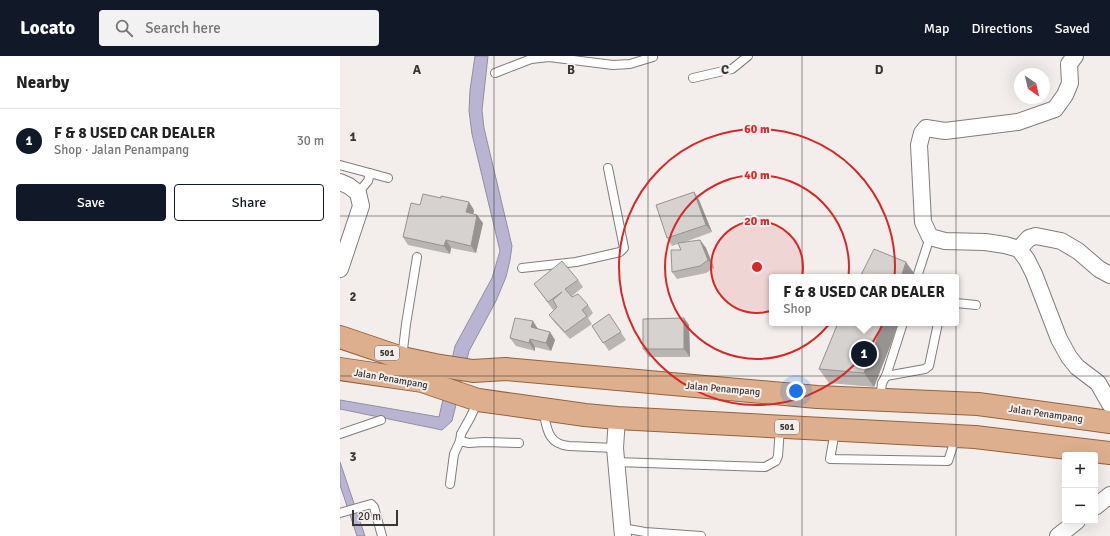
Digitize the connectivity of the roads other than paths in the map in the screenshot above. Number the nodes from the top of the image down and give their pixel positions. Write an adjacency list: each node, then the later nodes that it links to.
1 (748, 56): 5 (lane)
2 (653, 57): 4 (lane)
3 (1070, 59): 12 (street)
4 (495, 73)
5 (693, 78)
6 (340, 165): 8 (lane)
7 (608, 168): 15 (lane)
8 (370, 173): 9 (lane); 11 (lane)
9 (388, 178)
10 (340, 182): 11 (street)
11 (358, 193): 16 (street)
12 (930, 237): 13 (street); 17 (lane)
13 (1019, 249): 18 (street); 30 (street)
14 (417, 258): 24 (lane)
15 (522, 268)
16 (340, 269)
17 (918, 274)
18 (1110, 275)
19 (959, 303): 20 (lane)
20 (976, 305)
21 (902, 326): 27 (lane)
22 (937, 326): 27 (lane)
23 (340, 337): 24 (main road, Jalan Penampang / 501)
24 (402, 358): 26 (main road, Jalan Penampang / 501)
25 (341, 371): 26 (main road, Jalan Penampang / 501)
26 (428, 373): 28 (main road, Jalan Penampang / 501); 29 (main road, Jalan Penampang / 501)
27 (886, 376): 29 (lane)
28 (471, 398): 31 (main road, Jalan Penampang / 501); 39 (lane)
29 (880, 399): 34 (main road, Jalan Penampang / 501)
30 (1110, 404)
31 (543, 410): 32 (main road, Jalan Penampang / 501); 42 (lane)
32 (617, 418): 35 (main road, Jalan Penampang / 501); 42 (street)
33 (381, 420): 37 (lane)
34 (1110, 422)
35 (780, 427): 36 (main road, Jalan Penampang / 501); 42 (lane)
36 (835, 430): 38 (main road, Jalan Penampang / 501); 38 (lane)
37 (340, 434)
38 (956, 436): 41 (main road, Jalan Penampang / 501)
39 (460, 441): 40 (lane); 43 (lane)
40 (519, 443)
41 (1110, 453)
42 (615, 455): 46 (street)
43 (450, 484)
44 (343, 512): 47 (lane)
45 (1073, 524): 49 (street)
46 (623, 532): 48 (lane)
47 (382, 536)
48 (701, 536)
49 (1058, 536)

